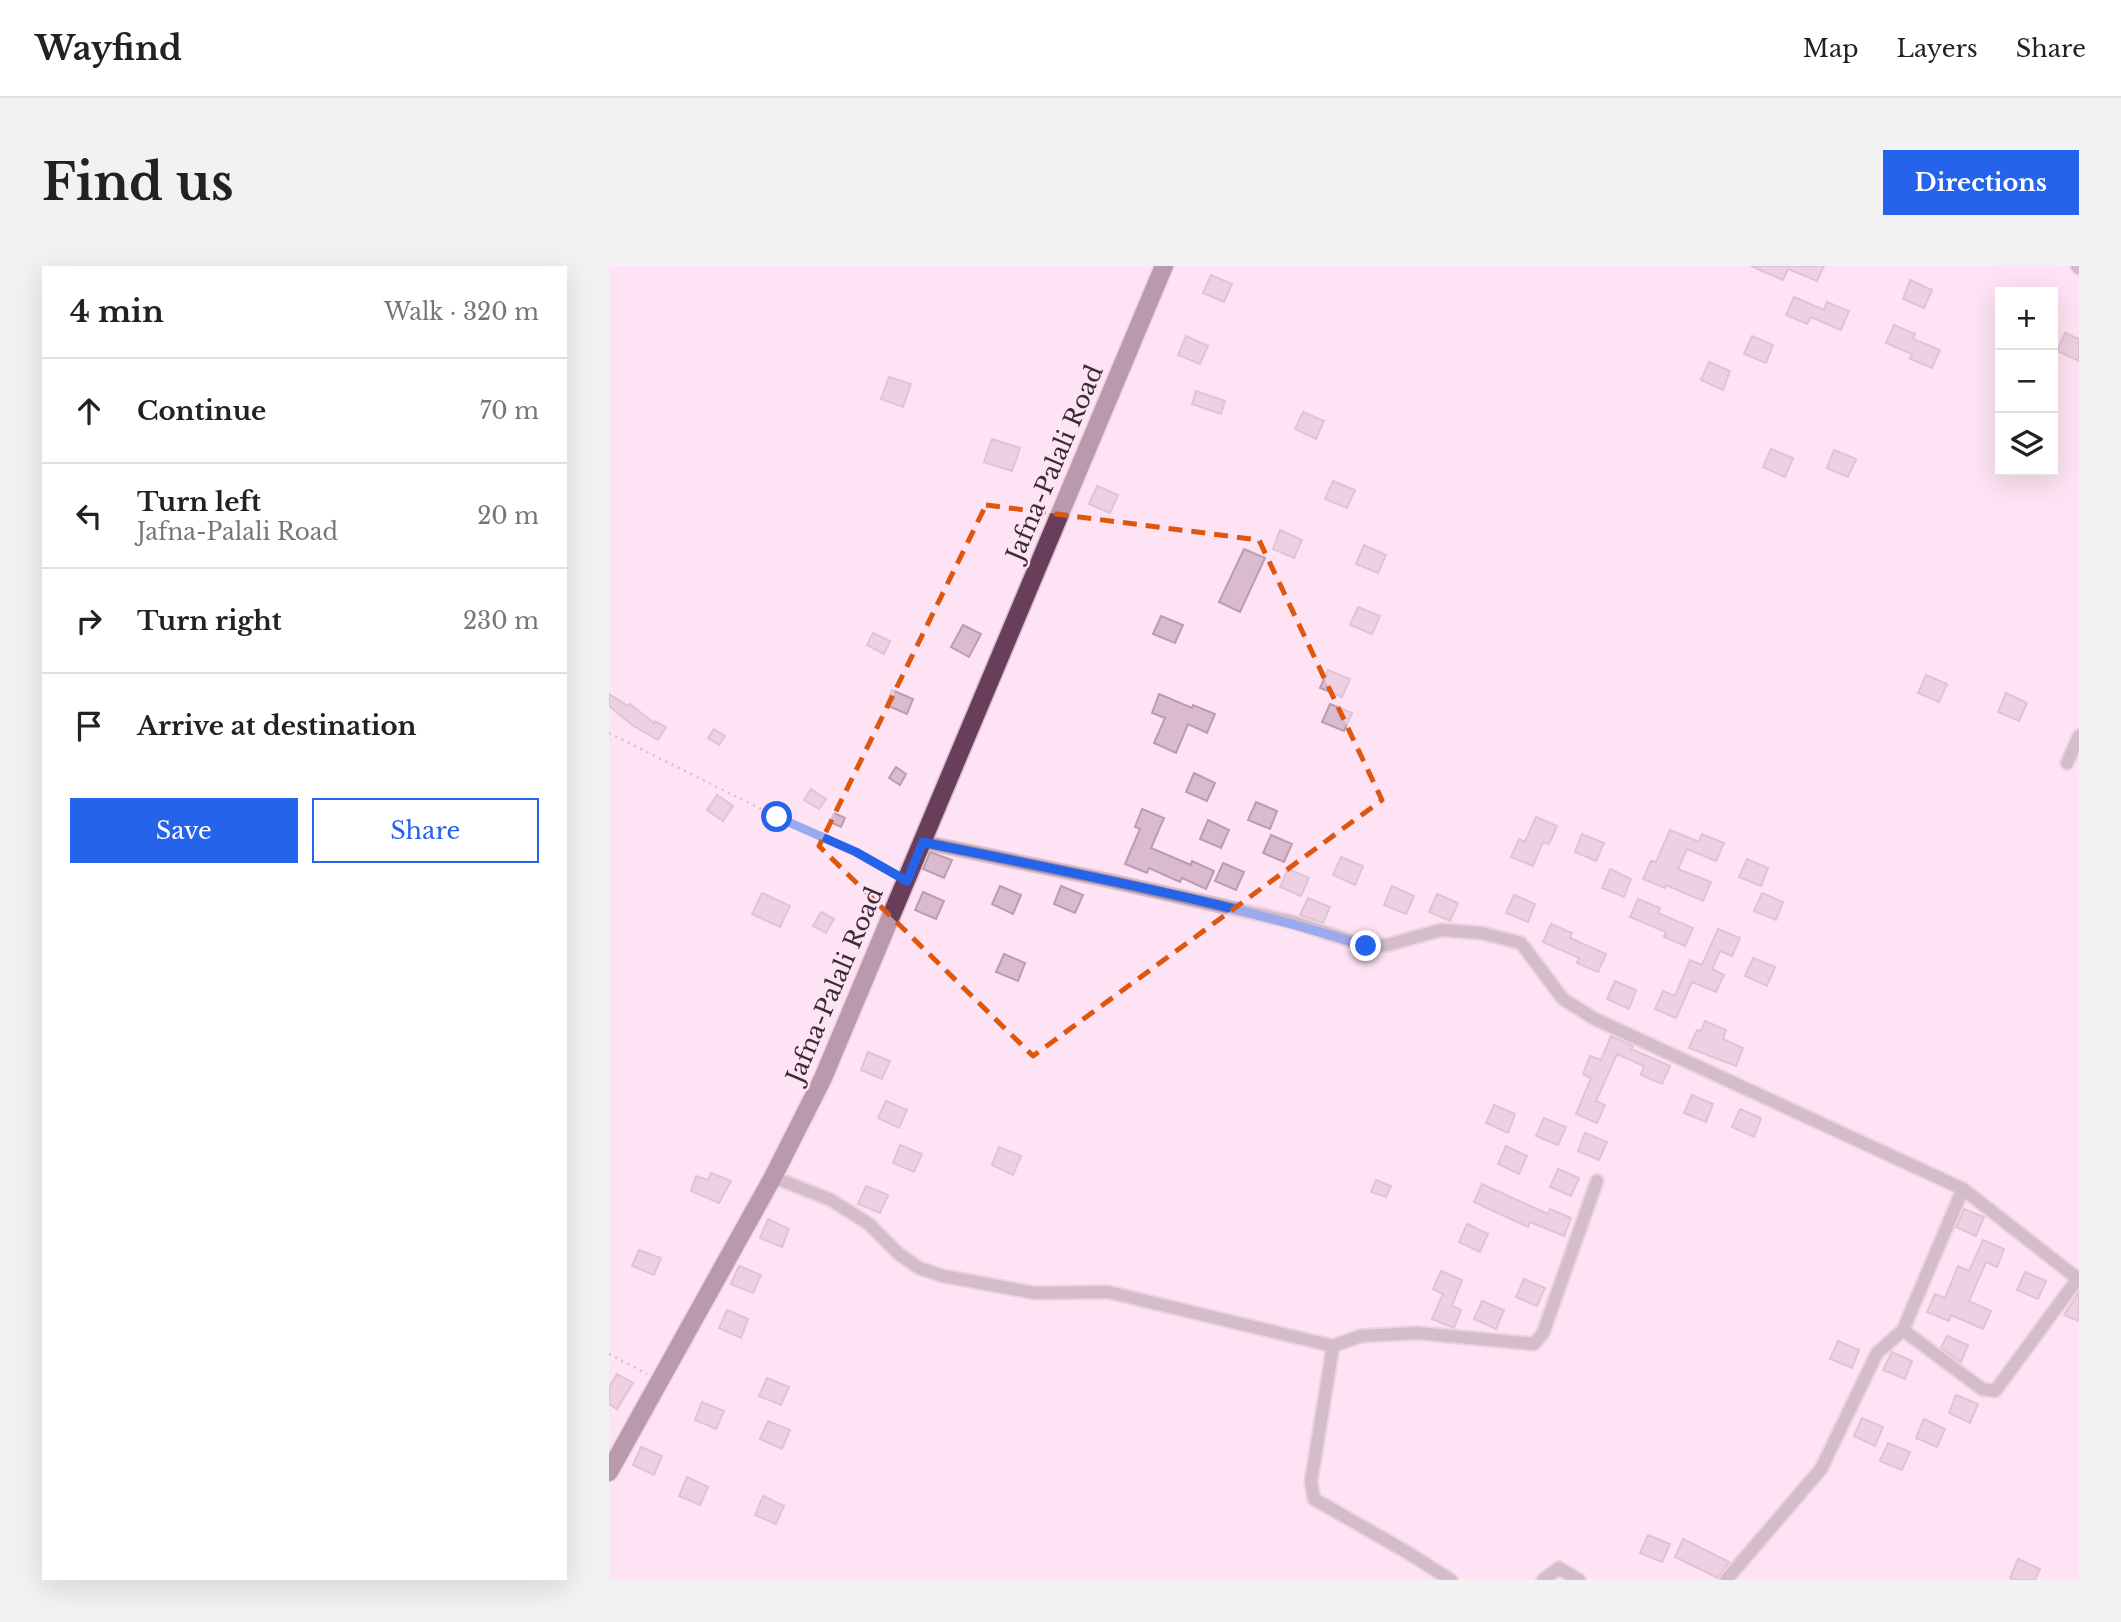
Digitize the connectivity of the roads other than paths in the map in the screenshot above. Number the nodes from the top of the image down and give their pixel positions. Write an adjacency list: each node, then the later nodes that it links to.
1 (1164, 266): 4 (main road, Jafna-Palali Road)
2 (2079, 736): 3 (street)
3 (2067, 763)
4 (923, 842): 5 (main road, Jafna-Palali Road); 7 (street)
5 (773, 1177): 10 (street); 11 (main road, Jafna-Palali Road)
6 (1597, 1181): 10 (street)
7 (1963, 1189): 8 (street); 9 (street)
8 (2078, 1277): 9 (street)
9 (1903, 1330): 15 (street)
10 (1333, 1346): 12 (street)
11 (609, 1472)
12 (1451, 1580)
13 (1543, 1580): 14 (street)
14 (1580, 1580)
15 (1726, 1580)

